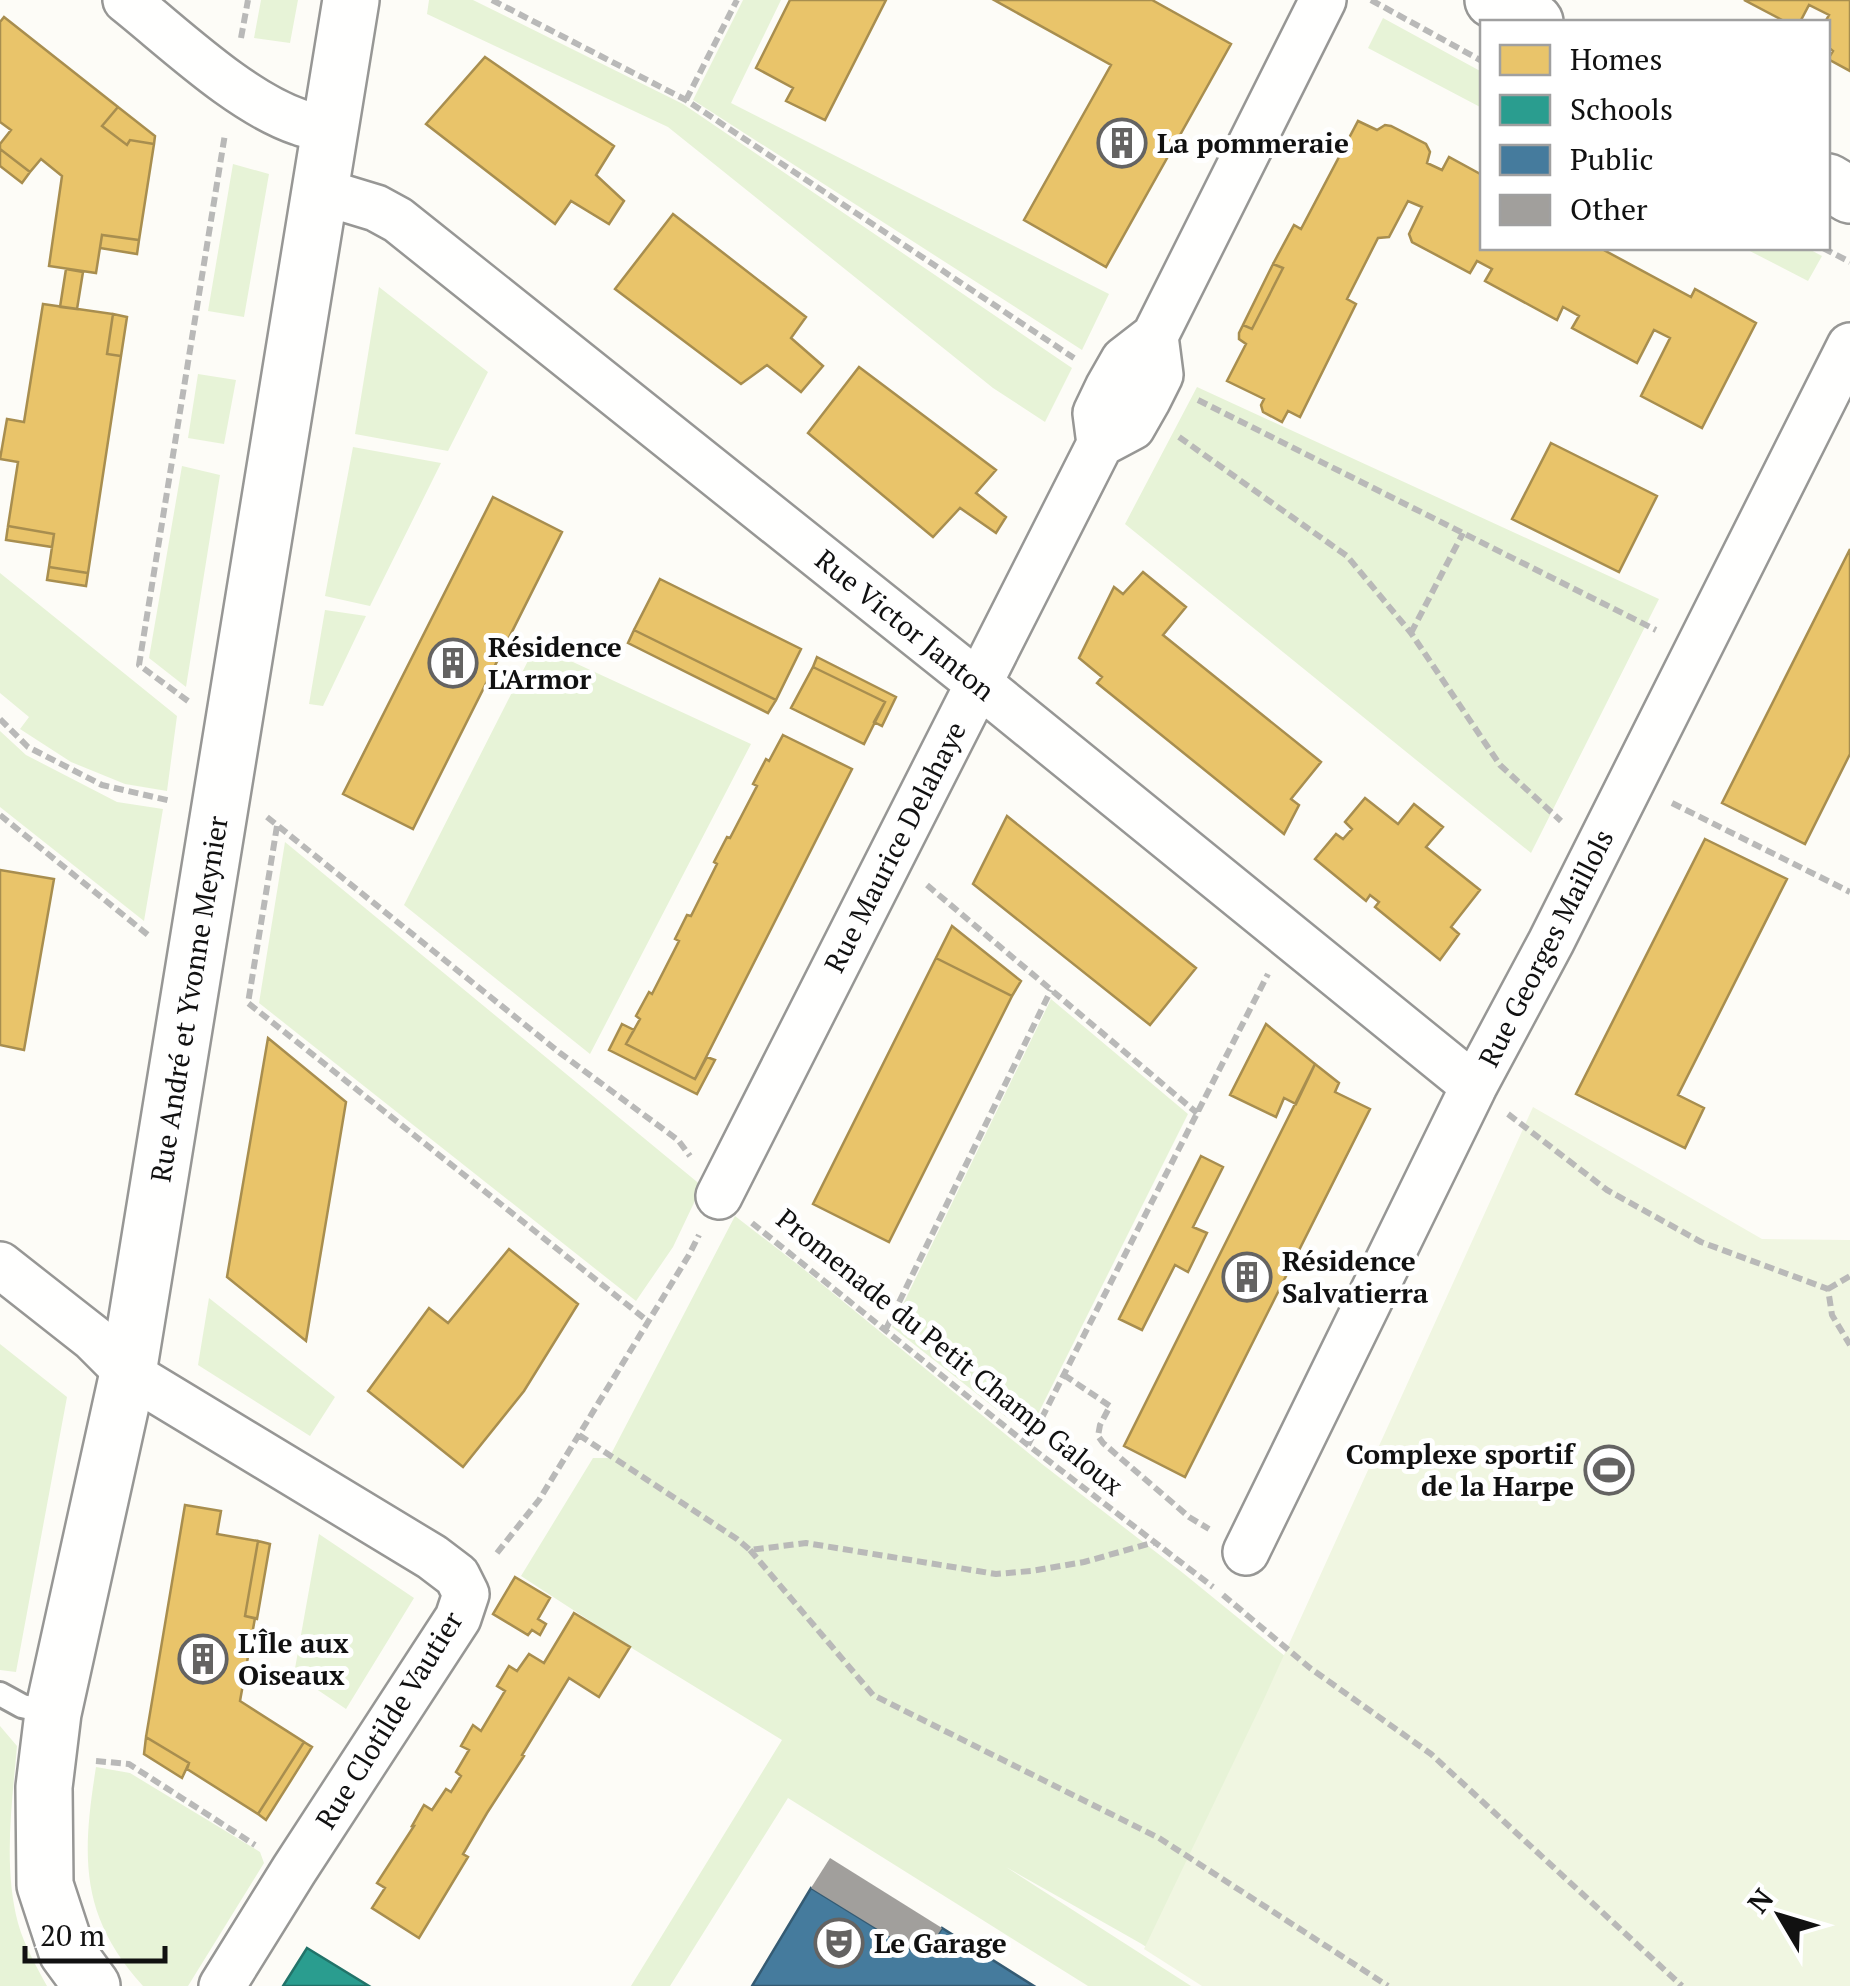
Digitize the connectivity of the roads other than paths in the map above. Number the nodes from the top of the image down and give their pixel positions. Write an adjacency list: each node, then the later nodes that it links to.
1 (126, 0): 6 (street)
2 (351, 0): 6 (street, Rue André et Yvonne Meynier)
3 (1322, 0): 9 (street, Rue Maurice Delahaye)
4 (1494, 0): 5 (street)
5 (1531, 20)
6 (330, 129): 7 (street, Rue André et Yvonne Meynier)
7 (320, 191): 9 (street, Rue Victor Janton); 13 (street, Rue André et Yvonne Meynier)
8 (1850, 346): 10 (street, Rue Georges Maillols)
9 (978, 683): 10 (street, Rue Victor Janton); 11 (street, Rue Maurice Delahaye)
10 (1474, 1086): 14 (street, Rue Georges Maillols)
11 (719, 1196)
12 (0, 1266): 13 (street, Rue Clotilde Vautier)
13 (128, 1373): 16 (street, Rue André et Yvonne Meynier); 18 (street, Rue Clotilde Vautier)
14 (1246, 1552)
15 (0, 1694): 16 (lane)
16 (50, 1735): 17 (street, Rue André et Yvonne Meynier)
17 (92, 1986)
18 (222, 1986)

